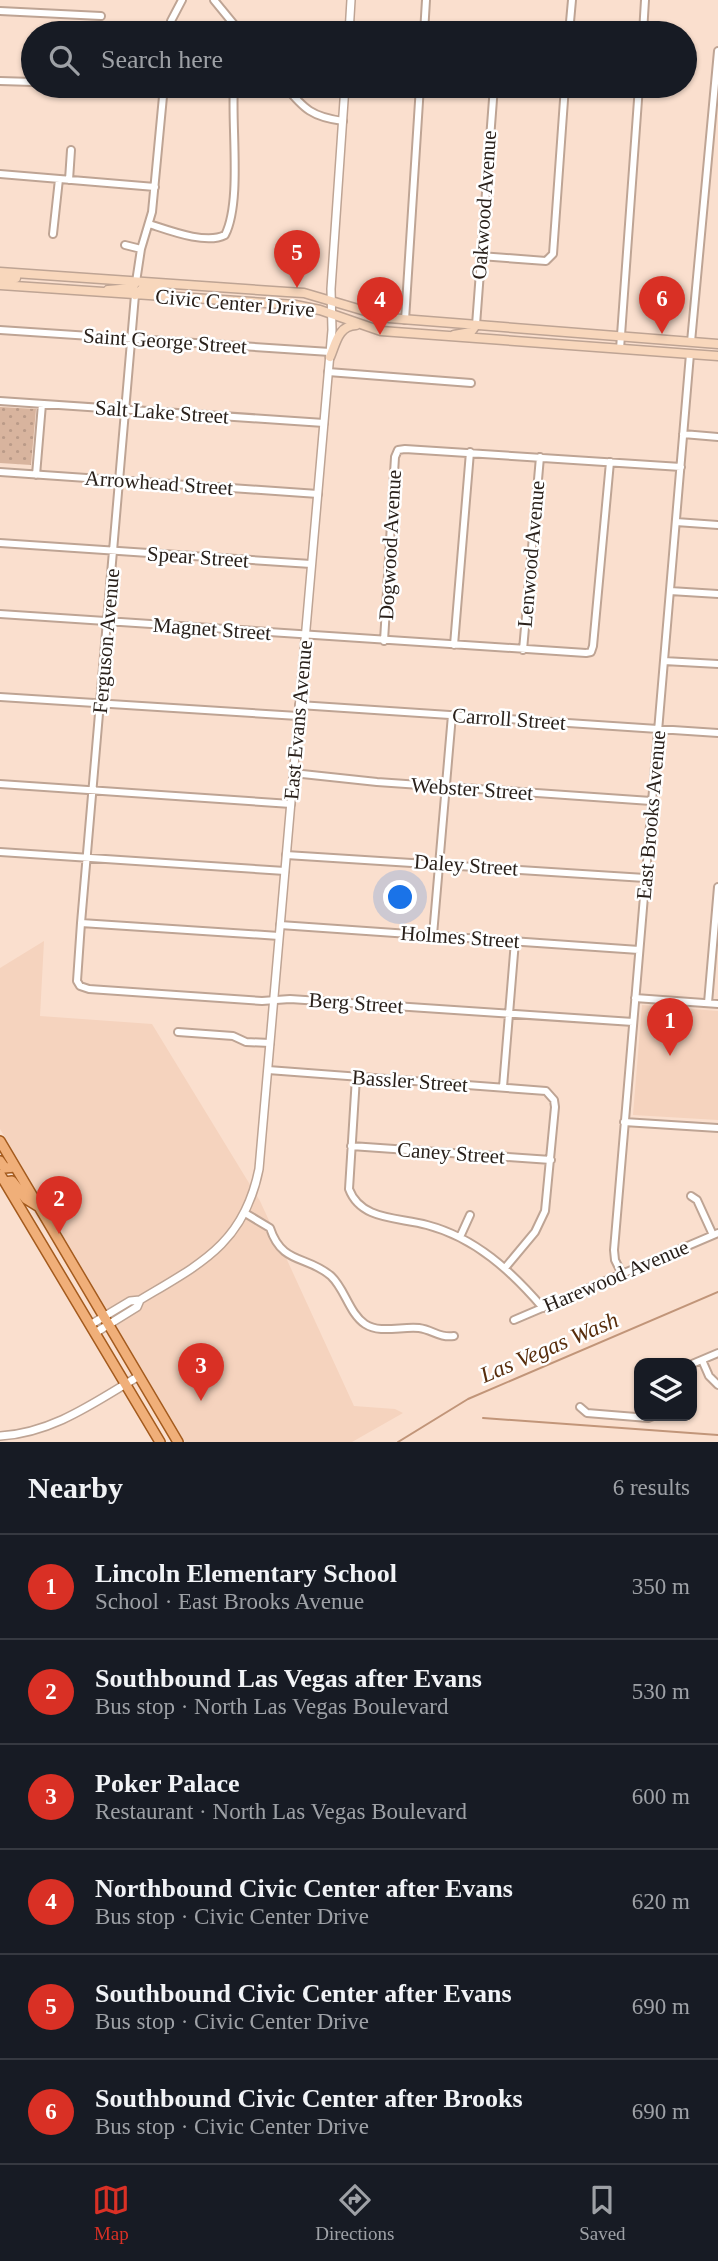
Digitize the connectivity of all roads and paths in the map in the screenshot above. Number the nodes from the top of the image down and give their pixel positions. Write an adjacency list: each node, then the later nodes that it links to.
1 (183, 0): 9 (street)
2 (214, 0): 10 (street)
3 (351, 0): 11 (street)
4 (426, 0): 12 (street)
5 (572, 0): 13 (street)
6 (645, 0): 14 (street)
7 (0, 11): 8 (street)
8 (101, 16)
9 (171, 21)
10 (231, 21)
11 (350, 21)
12 (425, 21)
13 (570, 21)
14 (644, 21)
15 (718, 51): 54 (street)
16 (0, 80): 17 (street)
17 (21, 81)
18 (163, 98): 31 (street)
19 (233, 98): 32 (street)
20 (295, 98): 26 (street)
21 (344, 98): 26 (street, East Evans Avenue)
22 (419, 98): 47 (street)
23 (493, 98): 36 (street, Oakwood Avenue)
24 (564, 98): 36 (street)
25 (638, 98): 51 (street)
26 (343, 121): 45 (street, East Evans Avenue)
27 (71, 150): 30 (street)
28 (0, 174): 29 (street)
29 (59, 179): 30 (street); 33 (street)
30 (69, 180): 31 (street)
31 (155, 187): 32 (street)
32 (149, 224): 35 (street)
33 (53, 234)
34 (125, 245): 35 (street)
35 (141, 249): 40 (street)
36 (480, 256): 48 (street, Oakwood Avenue)
37 (0, 272): 38 (main road, Civic Center Drive)
38 (35, 274): 39 (main road); 40 (main road, Civic Center Drive)
39 (0, 277)
40 (136, 282): 42 (main road, Civic Center Drive); 43 (main road)
41 (0, 285): 43 (main road, Civic Center Drive)
42 (177, 285): 44 (main road); 45 (main road, Civic Center Drive)
43 (91, 292): 44 (main road, Civic Center Drive)
44 (135, 295): 46 (main road, Civic Center Drive); 53 (street, Ferguson Avenue)
45 (332, 301): 46 (street, East Evans Avenue); 47 (main road, Civic Center Drive)
46 (332, 314): 49 (main road, Civic Center Drive); 59 (street, East Evans Avenue)
47 (405, 320): 48 (main road, Civic Center Drive)
48 (475, 325): 51 (main road, Civic Center Drive); 52 (main road)
49 (368, 327): 52 (main road, Civic Center Drive); 59 (main road)
50 (0, 330): 53 (street, Saint George Street)
51 (621, 336): 54 (main road, Civic Center Drive); 56 (street)
52 (448, 337): 56 (main road, Civic Center Drive)
53 (131, 339): 59 (street, Saint George Street); 65 (street, Ferguson Avenue)
54 (691, 342): 55 (main road, Civic Center Drive); 57 (main road)
55 (718, 347): 58 (main road)
56 (620, 349): 57 (main road, Civic Center Drive)
57 (671, 352): 58 (main road, Civic Center Drive)
58 (690, 354): 60 (main road, Civic Center Drive); 67 (street, East Brooks Avenue)
59 (330, 355): 61 (street, East Evans Avenue)
60 (718, 356)
61 (328, 372): 62 (street); 66 (street, East Evans Avenue)
62 (471, 383)
63 (0, 401): 64 (street, Salt Lake Street)
64 (41, 404): 65 (street, Salt Lake Street); 74 (street)
65 (125, 409): 66 (street, Salt Lake Street); 75 (street, Ferguson Avenue)
66 (324, 423): 76 (street, East Evans Avenue)
67 (683, 434): 68 (street); 72 (street, East Brooks Avenue)
68 (718, 437)
69 (470, 452): 70 (street); 87 (street, Dogwood Avenue); 88 (street)
70 (540, 457): 71 (street); 89 (street, Lenwood Avenue)
71 (610, 462): 72 (street); 89 (street, Magnet Street)
72 (681, 467): 77 (street, East Brooks Avenue)
73 (0, 472): 74 (street, Arrowhead Street)
74 (36, 475): 75 (street, Arrowhead Street)
75 (119, 480): 76 (street, Arrowhead Street); 80 (street, Ferguson Avenue)
76 (318, 494): 81 (street, East Evans Avenue)
77 (676, 522): 78 (street); 82 (street, East Brooks Avenue)
78 (718, 525)
79 (0, 543): 80 (street, Spear Street)
80 (113, 551): 81 (street, Spear Street); 85 (street, Ferguson Avenue)
81 (312, 564): 86 (street, East Evans Avenue)
82 (670, 591): 83 (street); 90 (street, East Brooks Avenue)
83 (718, 594)
84 (0, 614): 85 (street, Magnet Street)
85 (107, 622): 86 (street, Magnet Street); 93 (street, Ferguson Avenue)
86 (305, 635): 87 (street, Magnet Street); 94 (street, East Evans Avenue)
87 (384, 640): 88 (street, Magnet Street)
88 (454, 645): 89 (street, Magnet Street)
89 (523, 650)
90 (664, 661): 91 (street); 97 (street, East Brooks Avenue)
91 (718, 664)
92 (0, 696): 93 (street)
93 (100, 703): 96 (street); 102 (street, Ferguson Avenue)
94 (299, 705): 95 (street, Carroll Street); 96 (street, East Evans Avenue)
95 (452, 715): 97 (street, Carroll Street); 101 (street)
96 (298, 716): 99 (street, East Evans Avenue)
97 (658, 729): 98 (street, Carroll Street); 103 (street, East Brooks Avenue)
98 (718, 733)
99 (293, 773): 101 (street, Webster Street); 104 (street, East Evans Avenue)
100 (0, 784): 102 (street)
101 (446, 787): 103 (street, Webster Street); 108 (street)
102 (93, 791): 104 (street); 107 (street, Ferguson Avenue)
103 (652, 801): 110 (street, East Brooks Avenue)
104 (291, 804): 106 (street, East Evans Avenue)
105 (0, 852): 107 (street)
106 (286, 855): 108 (street, Daley Street); 109 (street, East Evans Avenue)
107 (87, 858): 109 (street); 112 (street, Ferguson Avenue)
108 (439, 863): 110 (street, Daley Street); 115 (street)
109 (285, 871): 113 (street, East Evans Avenue)
110 (645, 878): 118 (street, East Brooks Avenue)
111 (718, 887): 114 (street)
112 (81, 923): 116 (street); 119 (street, Ferguson Avenue)
113 (280, 925): 115 (street, Holmes Street); 116 (street, East Evans Avenue)
114 (716, 930): 122 (street)
115 (433, 935): 117 (street, Holmes Street)
116 (279, 936): 121 (street, East Evans Avenue)
117 (515, 941): 118 (street, Holmes Street); 124 (street)
118 (639, 950): 120 (street, East Brooks Avenue)
119 (80, 986): 121 (street, Berg Street)
120 (635, 998): 122 (street); 125 (street, East Brooks Avenue)
121 (274, 1000): 124 (street, Berg Street); 127 (street, East Evans Avenue)
122 (708, 1003): 123 (street)
123 (718, 1003)
124 (509, 1014): 125 (street, Berg Street); 130 (street)
125 (633, 1022): 131 (street, East Brooks Avenue)
126 (178, 1032): 127 (street)
127 (270, 1043): 128 (street, East Evans Avenue)
128 (268, 1070): 129 (street, Bassler Street); 141 (street, East Evans Avenue)
129 (356, 1077): 130 (street, Bassler Street); 134 (street)
130 (503, 1087): 135 (street, Bassler Street)
131 (624, 1122): 132 (street); 146 (street, East Brooks Avenue)
132 (718, 1128)
133 (0, 1141): 137 (main road)
134 (351, 1146): 135 (street, Caney Street); 144 (street)
135 (551, 1160): 145 (street)
136 (0, 1161): 137 (main road)
137 (15, 1167): 140 (main road)
138 (2, 1178): 140 (main road); 150 (main road)
139 (691, 1196): 143 (street)
140 (40, 1208): 148 (main road)
141 (245, 1213): 148 (street, East Evans Avenue); 151 (street)
142 (470, 1215): 144 (street)
143 (715, 1234): 146 (street, Harewood Avenue)
144 (460, 1237): 145 (street)
145 (505, 1268): 147 (street)
146 (622, 1274): 147 (street, Harewood Avenue)
147 (543, 1308): 149 (street, Harewood Avenue)
148 (107, 1320): 150 (street, East Evans Avenue); 155 (main road)
149 (514, 1320)
150 (92, 1329): 156 (main road)
151 (454, 1336)
152 (718, 1353): 153 (street)
153 (702, 1360): 154 (street); 157 (street)
154 (697, 1362)
155 (139, 1376): 156 (street); 162 (main road)
156 (124, 1385): 160 (street); 161 (main road)
157 (718, 1385)
158 (580, 1407): 159 (street)
159 (634, 1417)
160 (0, 1436)
161 (160, 1442)
162 (178, 1442)

